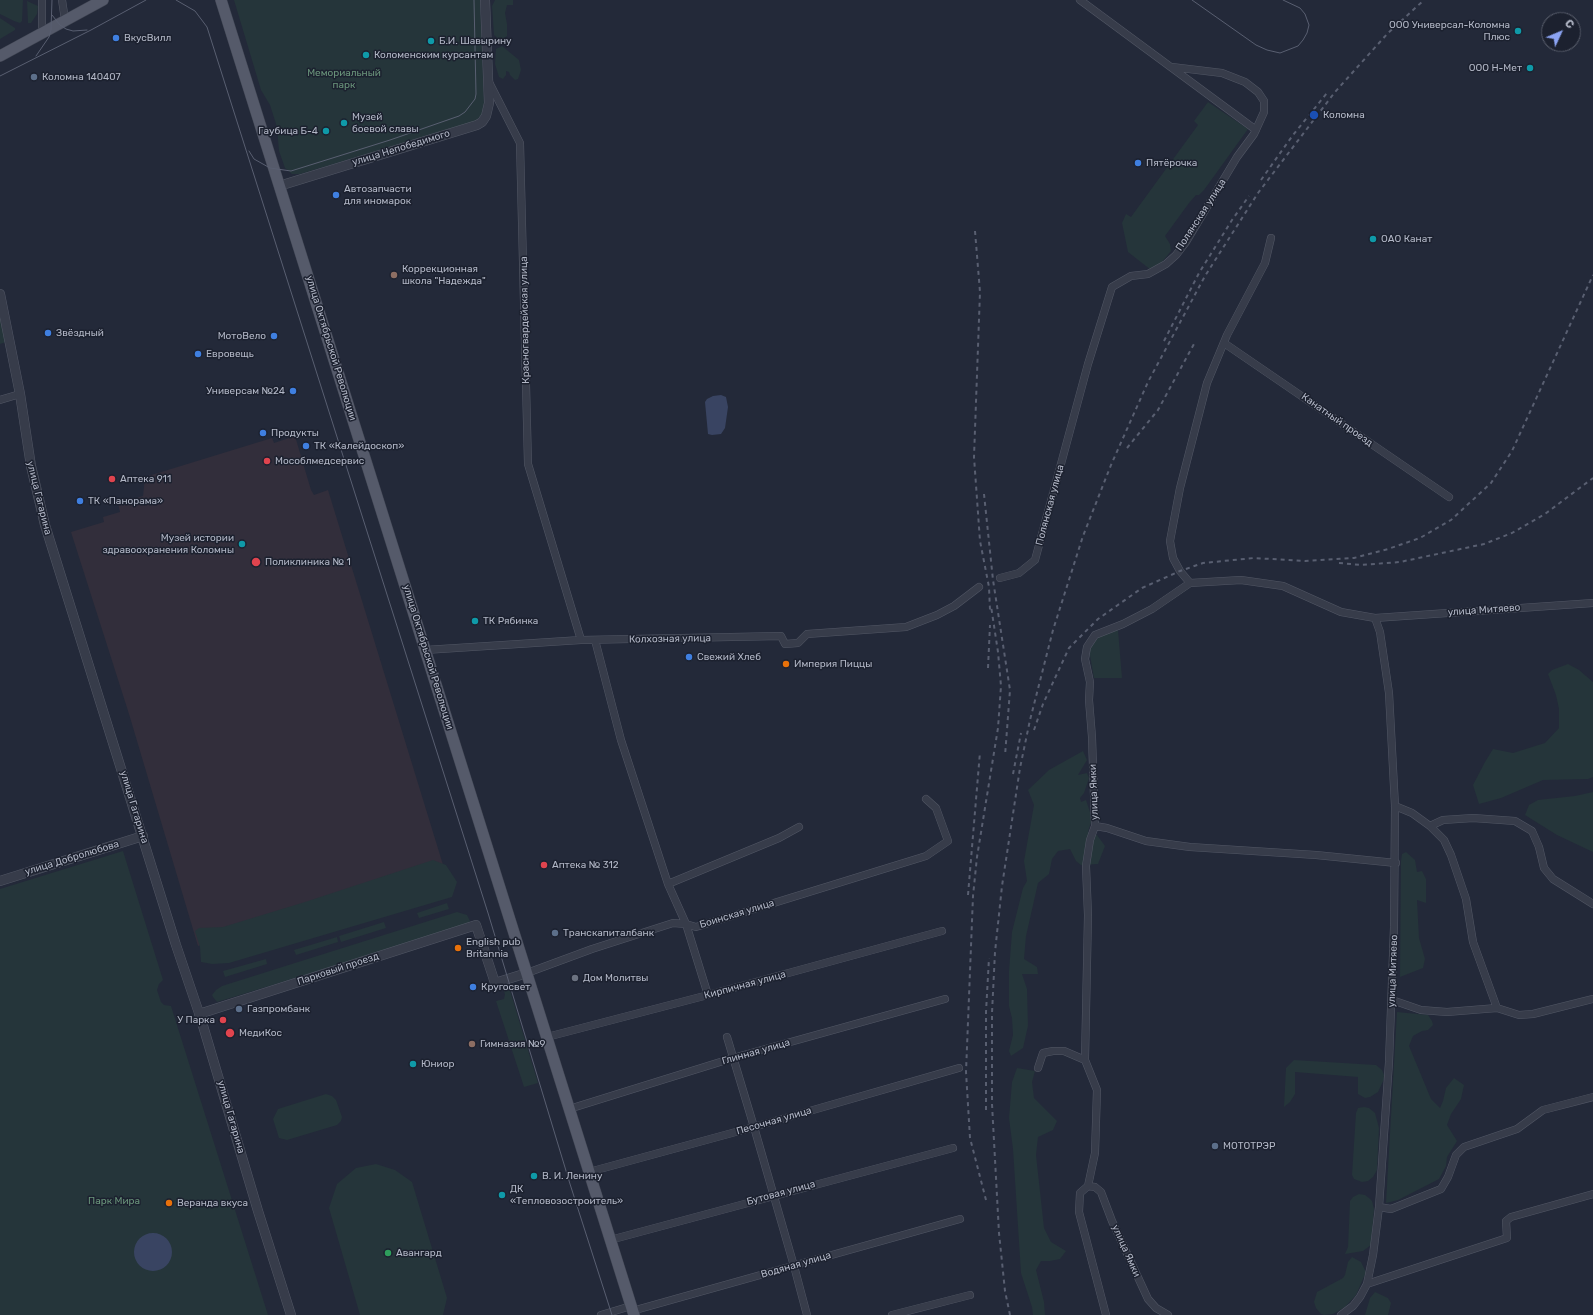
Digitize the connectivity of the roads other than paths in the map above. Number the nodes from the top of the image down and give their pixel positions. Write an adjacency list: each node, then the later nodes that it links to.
1 (42, 0): 8 (street)
2 (62, 0): 7 (street)
3 (103, 0): 7 (main road)
4 (221, 0): 13 (main road, улица Октябрьской Революции)
5 (486, 0): 11 (street, Красногвардейская улица)
6 (1080, 0): 10 (street)
7 (65, 20): 8 (main road)
8 (42, 33): 9 (main road)
9 (0, 56)
10 (1172, 67): 12 (street); 12 (street, Полянская улица)
11 (489, 82): 13 (street, улица Непобедимого); 25 (street, Красногвардейская улица)
12 (1256, 130): 20 (street, Полянская улица)
13 (279, 186): 27 (main road, улица Октябрьской Революции)
14 (1272, 238): 16 (street)
15 (0, 294): 17 (street, улица Гагарина)
16 (1224, 343): 19 (street, Канатный проезд); 21 (street)
17 (20, 394): 18 (street); 33 (street, улица Гагарина)
18 (0, 400)
19 (1449, 497)
20 (1000, 578)
21 (1190, 583): 24 (street, улица Митяево); 30 (street, улица Ямки)
22 (979, 587): 26 (street, Колхозная улица)
23 (1593, 603): 24 (street, улица Митяево)
24 (1375, 618): 29 (street, улица Митяево)
25 (581, 640): 26 (street, Колхозная улица); 27 (street, Колхозная улица)
26 (595, 640): 36 (street)
27 (425, 650): 40 (main road, улица Октябрьской Революции)
28 (926, 799): 38 (street, Боинская улица)
29 (1395, 806): 31 (street); 34 (street, улица Митяево)
30 (1095, 826): 34 (street); 50 (street, улица Ямки)
31 (1430, 826): 37 (street); 45 (street)
32 (799, 827): 36 (street)
33 (143, 836): 35 (street, улица Добролюбова); 46 (street, улица Гагарина)
34 (1396, 863): 44 (street, улица Митяево)
35 (0, 881)
36 (668, 884): 38 (street)
37 (1593, 904)
38 (686, 924): 40 (street, Боинская улица); 41 (street)
39 (942, 931): 41 (street, Кирпичная улица)
40 (527, 973): 46 (street, Парковый проезд); 47 (main road, улица Октябрьской Революции)
41 (708, 995): 47 (street, Кирпичная улица)
42 (945, 999): 49 (street, Глинная улица)
43 (1593, 999): 45 (street)
44 (1392, 1000): 45 (street); 61 (street, улица Митяево)
45 (1497, 1008)
46 (200, 1014): 68 (street, улица Гагарина)
47 (547, 1036): 54 (main road, улица Октябрьской Революции)
48 (727, 1037): 49 (street)
49 (733, 1058): 54 (street, Глинная улица); 55 (street)
50 (1085, 1060): 52 (street); 58 (street, улица Ямки)
51 (959, 1068): 55 (street, Песочная улица)
52 (1038, 1068)
53 (1593, 1097): 61 (street)
54 (569, 1109): 57 (main road, улица Октябрьской Революции)
55 (754, 1127): 57 (street, Песочная улица); 60 (street)
56 (953, 1148): 60 (street, Бутовая улица)
57 (589, 1172): 63 (main road, улица Октябрьской Революции)
58 (1088, 1186): 72 (street, улица Ямки); 73 (street, улица Ямки)
59 (1593, 1194): 65 (street)
60 (774, 1195): 63 (street, Бутовая улица); 64 (street)
61 (1379, 1207): 65 (street, улица Митяево)
62 (960, 1219): 64 (street, Водяная улица)
63 (610, 1240): 67 (main road, улица Октябрьской Революции)
64 (794, 1266): 67 (street, Водяная улица); 70 (street)
65 (1367, 1284): 74 (street, улица Митяево)
66 (970, 1294): 71 (street)
67 (632, 1311): 69 (street, Водяная улица)
68 (291, 1315)
69 (603, 1315)
70 (807, 1315)
71 (892, 1315)
72 (1106, 1315)
73 (1168, 1315)
74 (1341, 1315)

